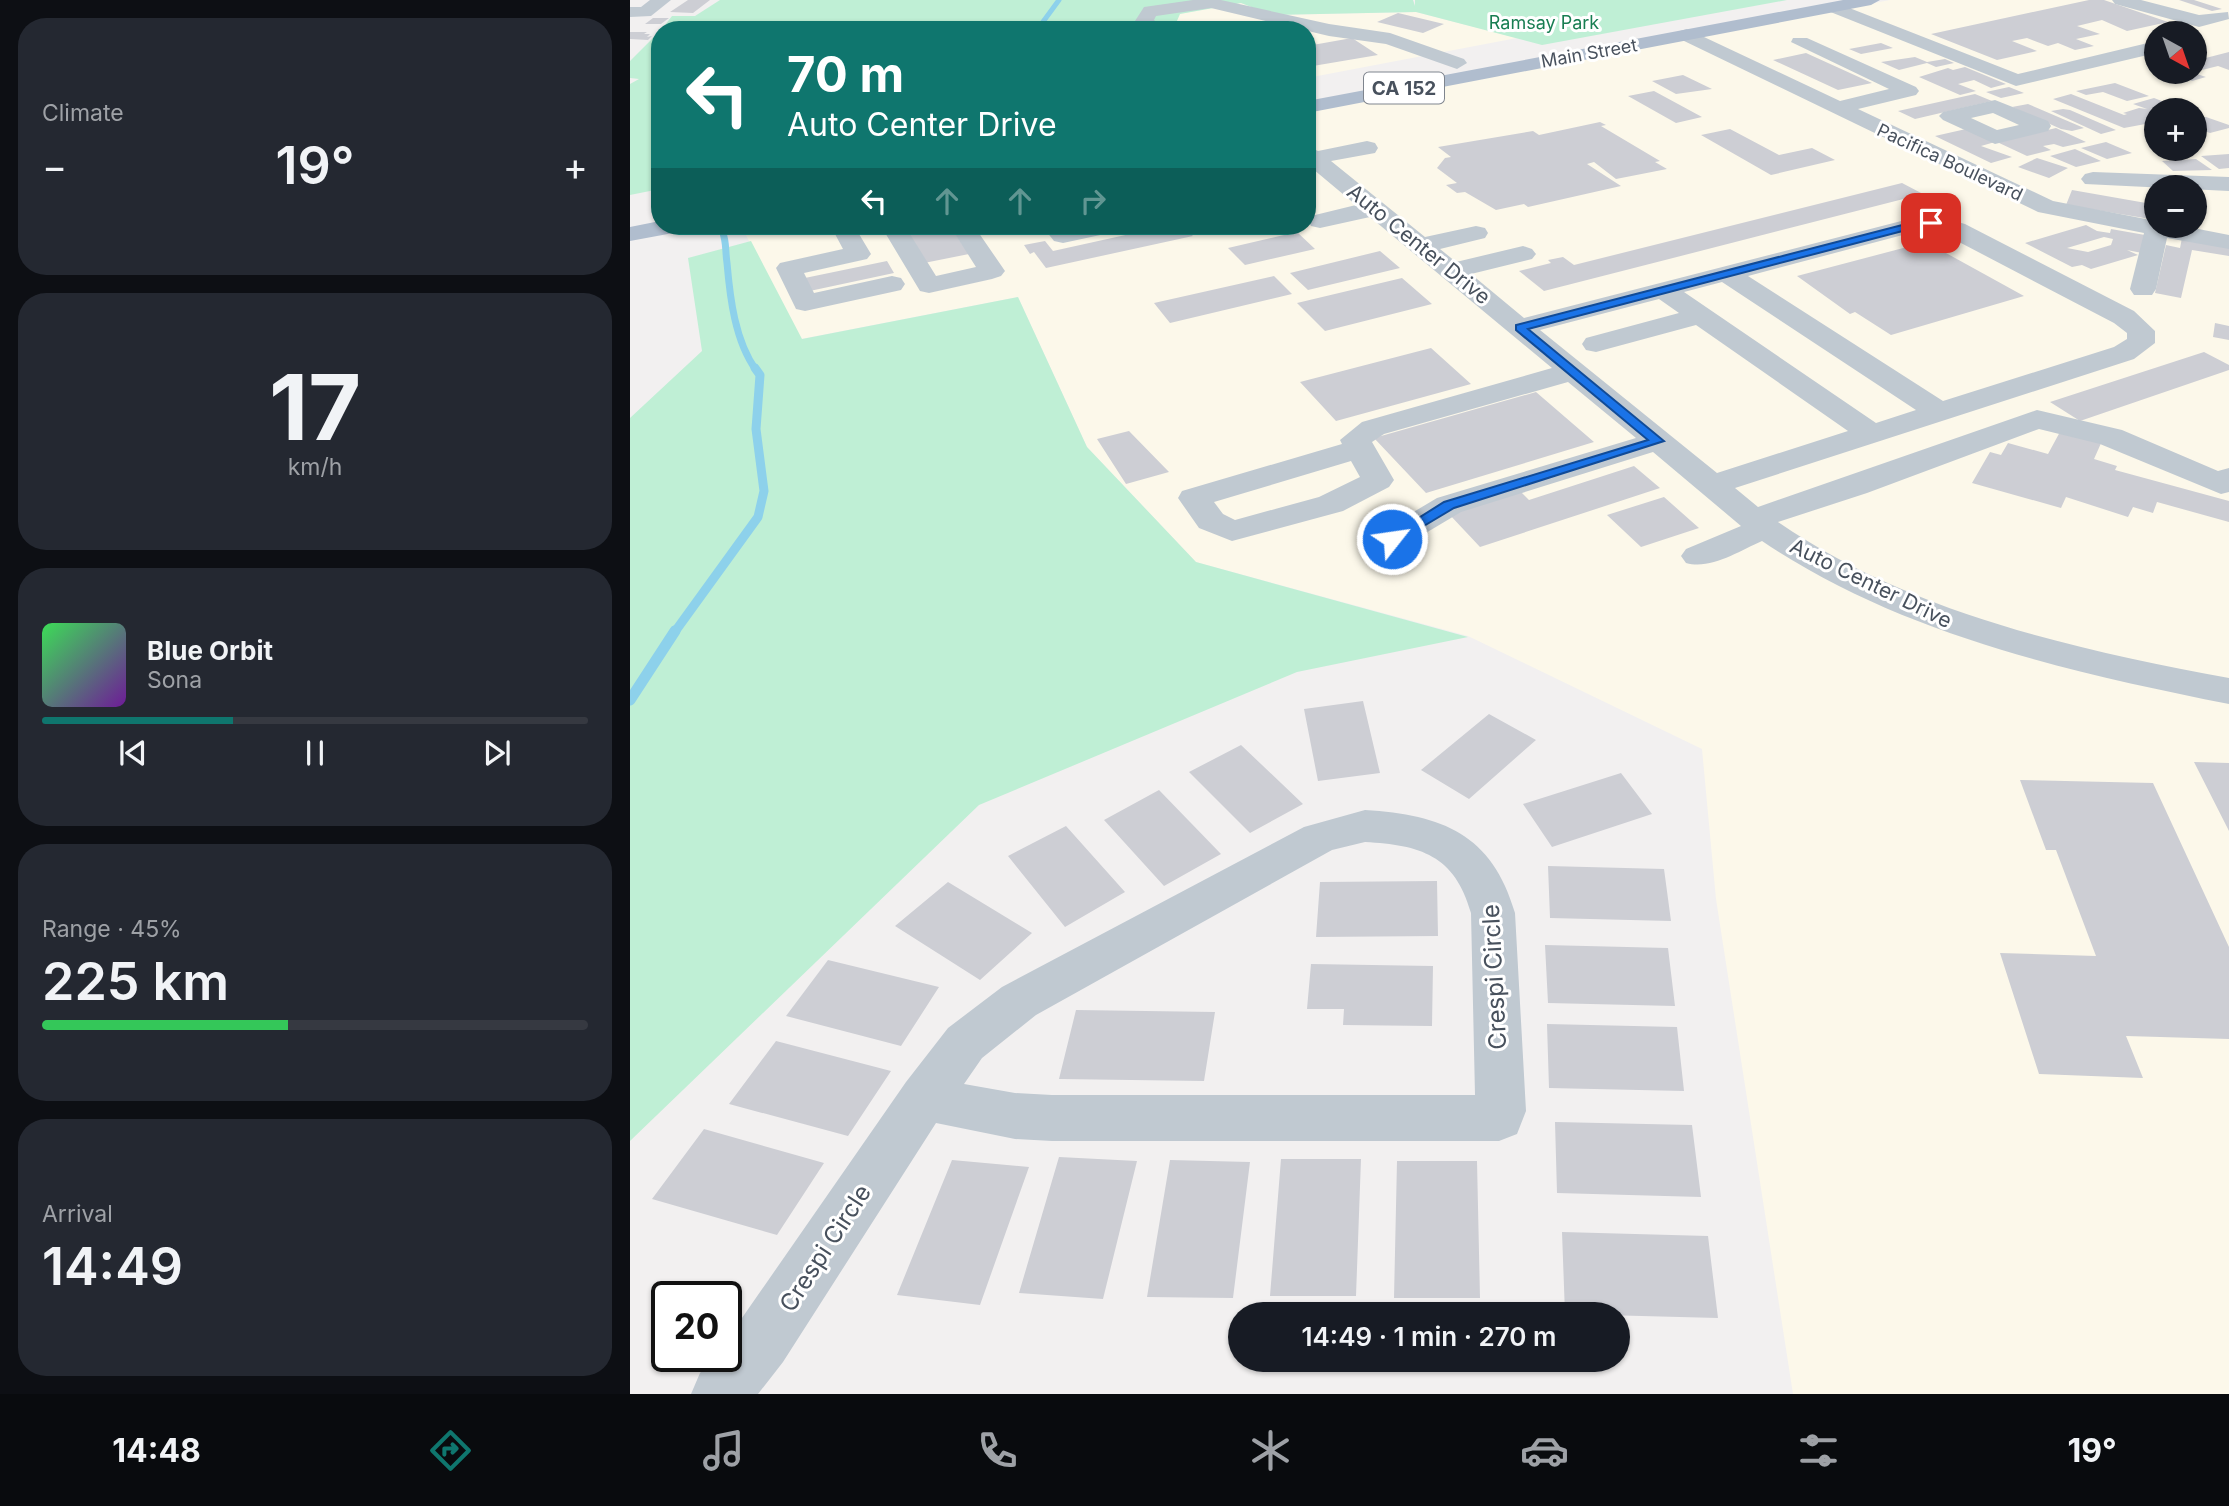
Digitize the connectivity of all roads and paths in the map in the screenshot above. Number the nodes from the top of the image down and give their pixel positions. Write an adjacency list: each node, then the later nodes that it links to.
1 (662, 0): 7 (street)
2 (1797, 0): 23 (main road, Main Street / CA 152)
3 (1871, 0): 6 (main road, Main Street / CA 152)
4 (2122, 0): 13 (street)
5 (2142, 0): 14 (street)
6 (1834, 7): 20 (main road, Main Street / CA 152); 22 (street)
7 (630, 12)
8 (1352, 14): 18 (street)
9 (1284, 20): 10 (street); 11 (street); 12 (street)
10 (1144, 21)
11 (1279, 21)
12 (1288, 21)
13 (2176, 21)
14 (2182, 21)
15 (2225, 26): 17 (street)
16 (1316, 27): 18 (street)
17 (2207, 28)
18 (1329, 30): 19 (street); 23 (street)
19 (1316, 34)
20 (1687, 35): 25 (street, Pacifica Boulevard); 27 (main road, Main Street / CA 152)
21 (1800, 42): 28 (street)
22 (2144, 50)
23 (1457, 63): 24 (main road, Main Street / CA 152)
24 (1316, 88)
25 (1806, 94): 26 (street); 28 (street, Pacifica Boulevard)
26 (1778, 99)
27 (1316, 105)
28 (1835, 108): 30 (street, Pacifica Boulevard)
29 (1950, 116): 30 (street)
30 (1884, 131): 32 (street, Pacifica Boulevard)
31 (1375, 154): 33 (street)
32 (1972, 174): 36 (street); 37 (street, Pacifica Boulevard)
33 (1333, 179): 50 (street); 51 (street, Auto Center Drive)
34 (2093, 179): 35 (street)
35 (2229, 184)
36 (1975, 199)
37 (2049, 211): 40 (street); 41 (street, Pacifica Boulevard)
38 (651, 212): 39 (main road)
39 (630, 215)
40 (2011, 216)
41 (2144, 227)
42 (651, 230): 45 (main road)
43 (2207, 230): 52 (street, Pacifica Boulevard)
44 (1476, 233): 51 (street)
45 (630, 234)
46 (848, 235): 57 (street)
47 (898, 235): 48 (street)
48 (968, 235)
49 (2155, 238): 58 (street)
50 (1342, 239)
51 (1417, 242): 53 (street); 55 (street, Auto Center Drive)
52 (2229, 242)
53 (1380, 246)
54 (1523, 254): 55 (street)
55 (1452, 271): 62 (street, Auto Center Drive)
56 (1727, 274): 59 (street); 65 (street); 65 (street)
57 (892, 284)
58 (2143, 289)
59 (1665, 290): 60 (street); 62 (street)
60 (1701, 315): 63 (street); 66 (street)
61 (1467, 317): 62 (street)
62 (1509, 318): 64 (street, Auto Center Drive)
63 (1596, 344)
64 (1573, 371): 67 (street, Auto Center Drive); 68 (street)
65 (1941, 413): 66 (street)
66 (1874, 435): 70 (street)
67 (1658, 441): 70 (street, Auto Center Drive); 72 (street)
68 (1360, 449): 68 (street)
69 (2229, 478): 71 (street)
70 (1712, 485): 71 (street, Auto Center Drive)
71 (1759, 524): 73 (street); 74 (street, Auto Center Drive)
72 (1392, 539)
73 (1698, 556)
74 (2229, 691)
75 (924, 1098): 75 (street, Crespi Circle); 76 (street, Crespi Circle)
76 (721, 1394)

